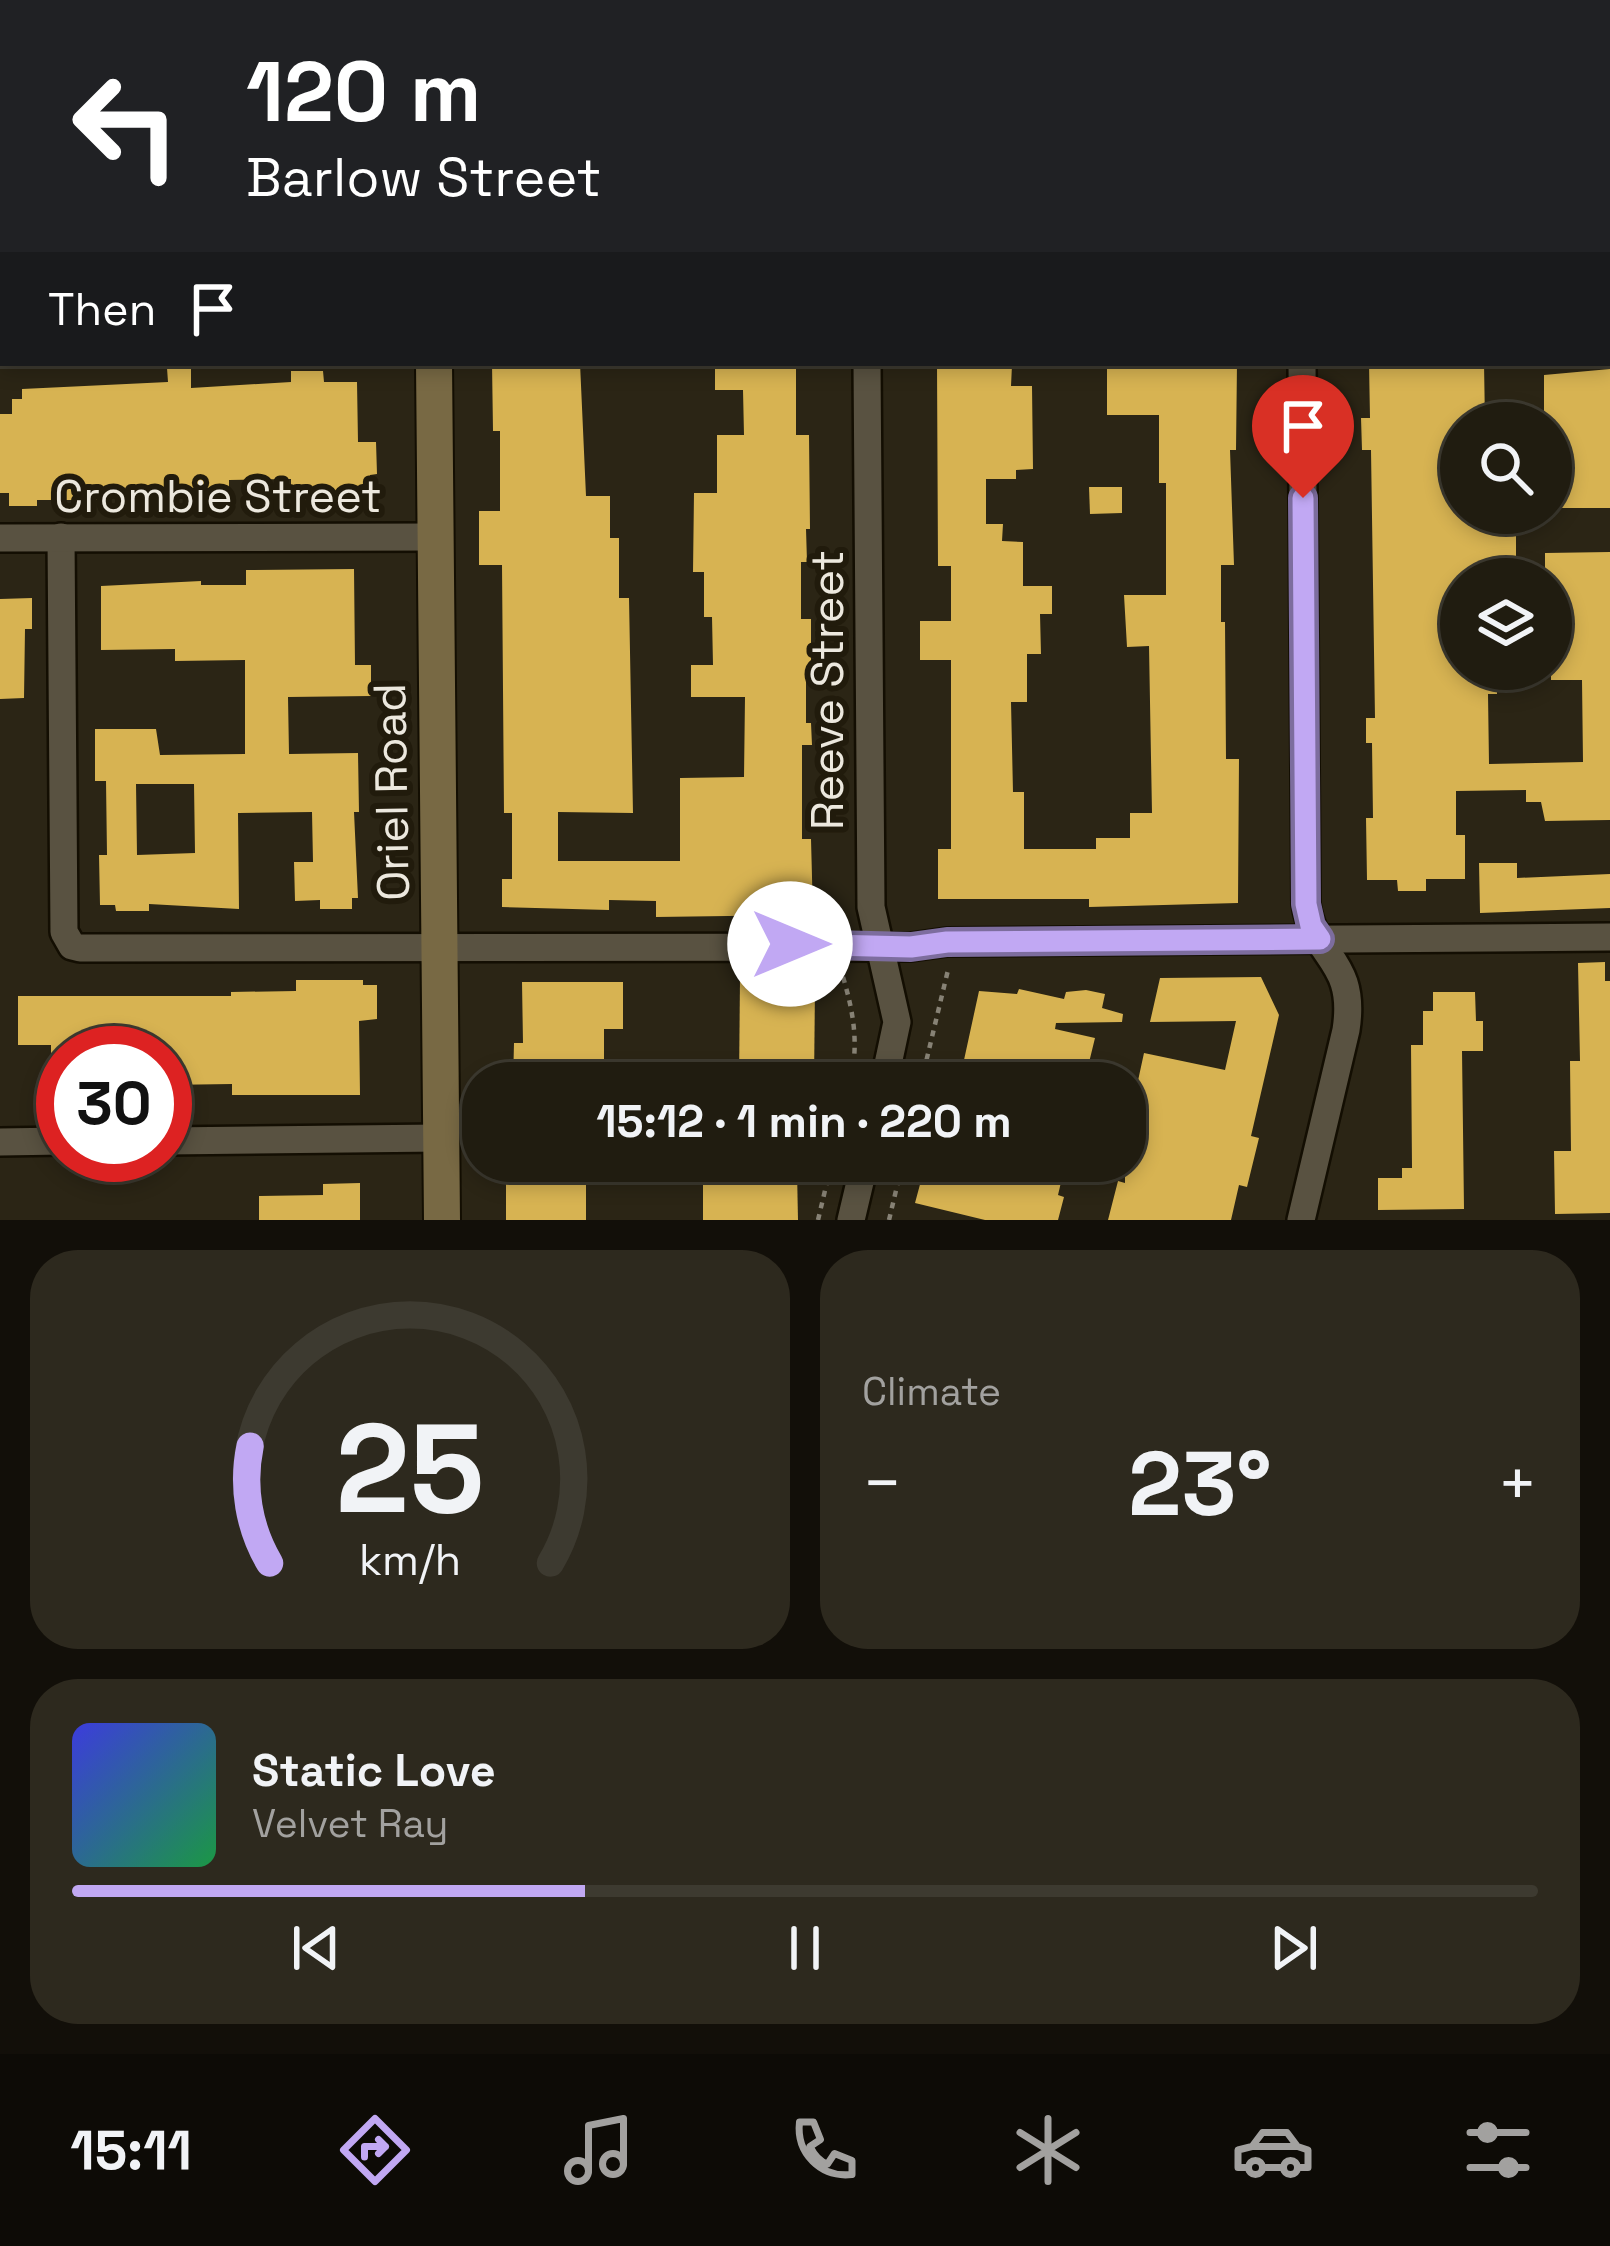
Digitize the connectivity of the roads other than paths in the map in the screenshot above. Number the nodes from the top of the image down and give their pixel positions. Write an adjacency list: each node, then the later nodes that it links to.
1 (434, 366): 5 (street, Oriel Road)
2 (867, 366): 9 (street, Reeve Street)
3 (1302, 366): 8 (street)
4 (61, 537): 5 (street, Crombie Street); 6 (street, Crombie Street); 10 (street)
5 (436, 537): 10 (street, Oriel Road)
6 (0, 538)
7 (1610, 937): 8 (street)
8 (1320, 939): 9 (street); 19 (street)
9 (877, 946): 10 (street); 11 (street, Reeve Street)
10 (441, 948): 12 (street, Oriel Road)
11 (888, 1062)
12 (441, 1138): 14 (street); 17 (street, Oriel Road)
13 (36, 1141): 15 (street)
14 (192, 1141)
15 (0, 1142)
16 (860, 1182): 18 (street)
17 (442, 1220)
18 (851, 1220)
19 (1301, 1220)

